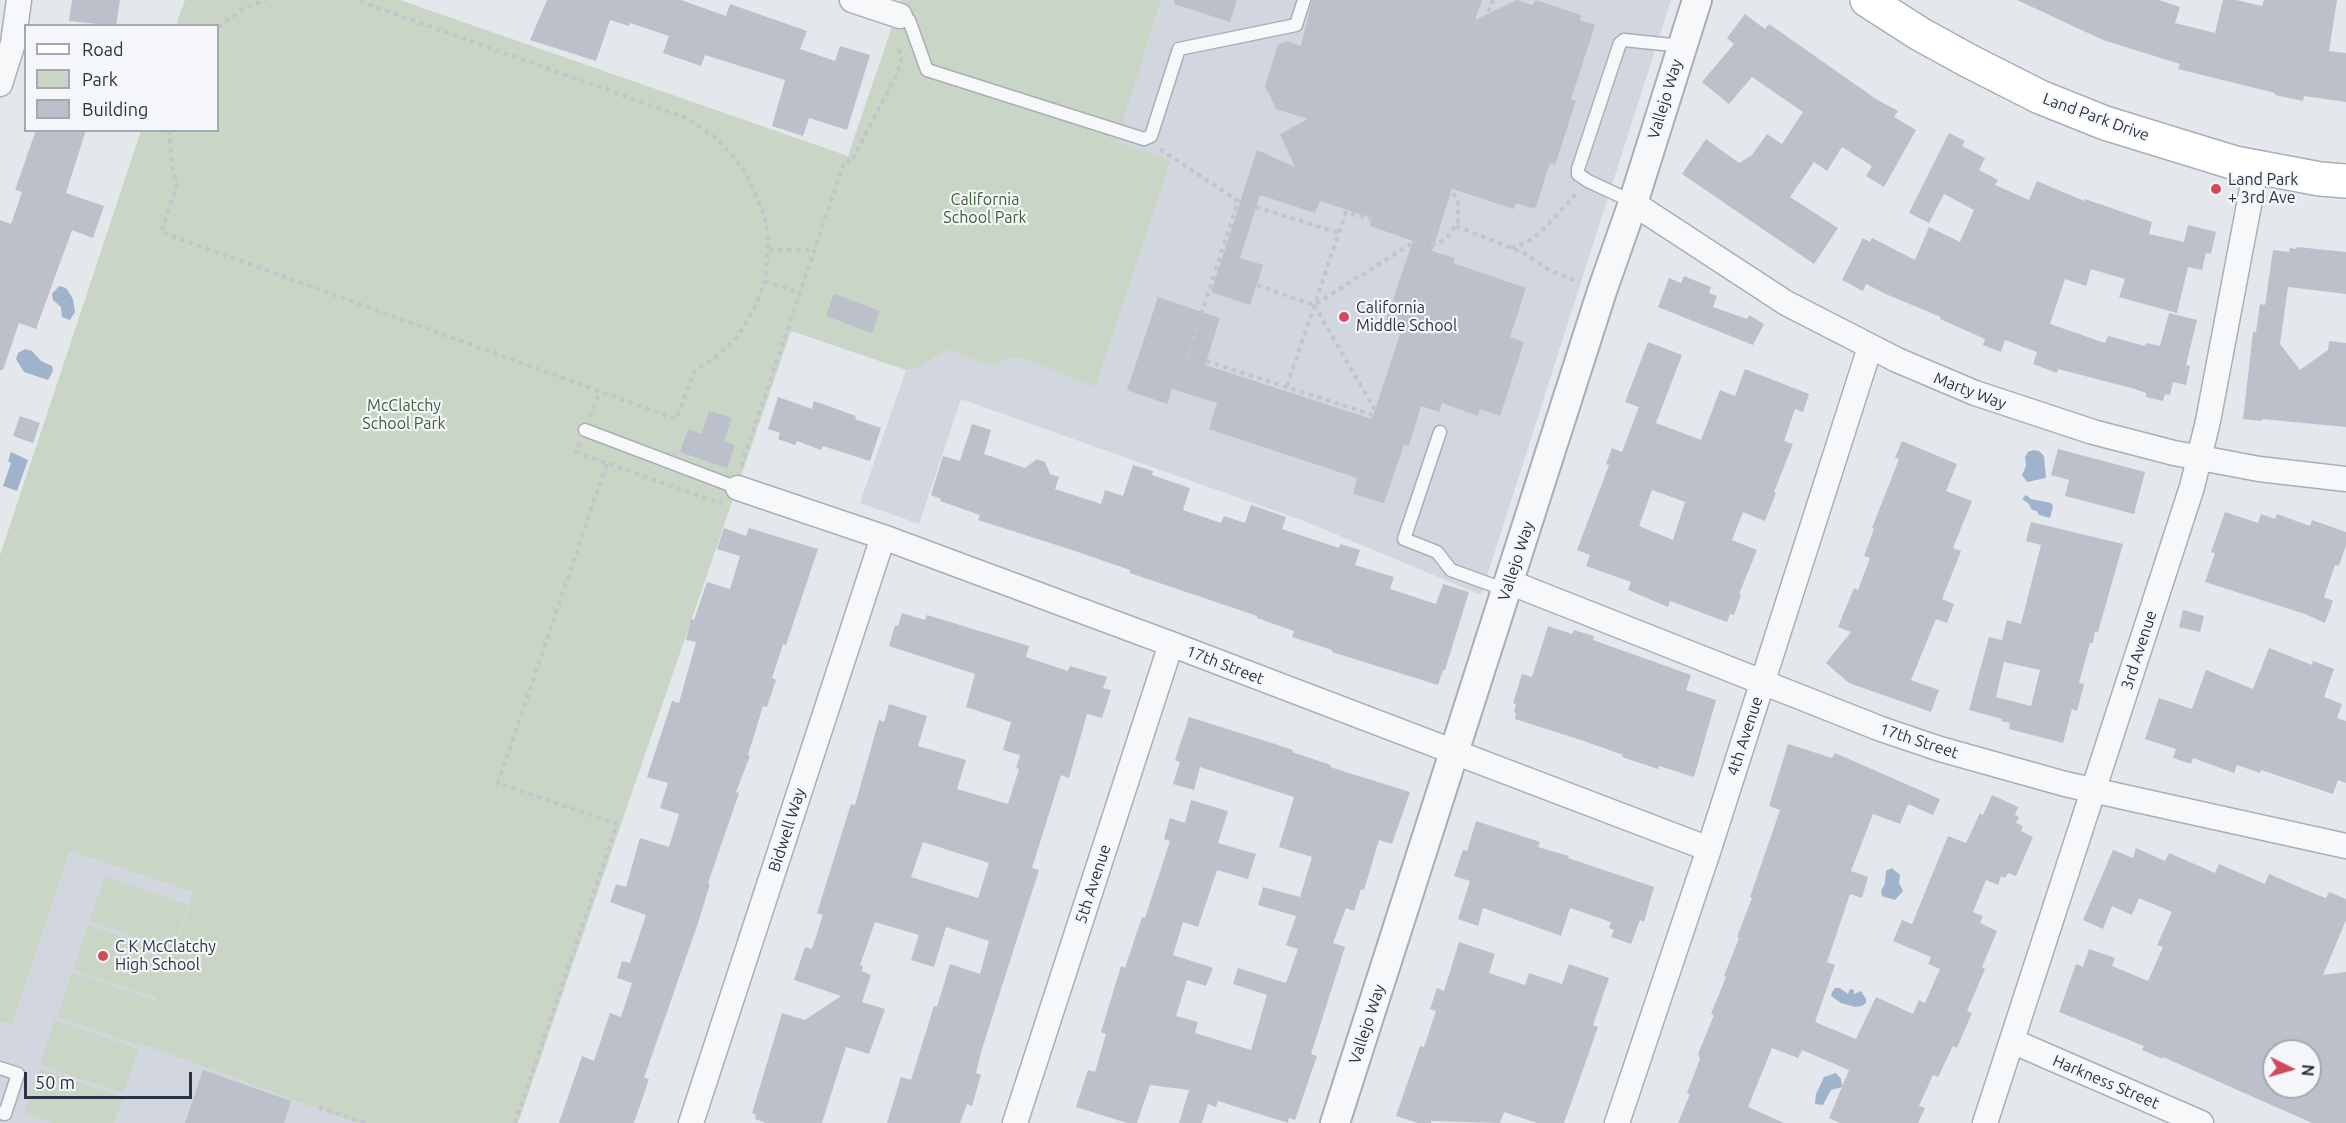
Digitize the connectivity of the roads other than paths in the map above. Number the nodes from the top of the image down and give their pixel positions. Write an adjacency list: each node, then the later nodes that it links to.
1 (19, 0): 8 (street)
2 (852, 0): 6 (street)
3 (1304, 0): 6 (lane)
4 (1697, 0): 7 (street, Vallejo Way)
5 (1867, 0): 9 (main road, Land Park Drive)
6 (900, 16)
7 (1682, 46): 11 (street, Vallejo Way); 11 (lane)
8 (0, 84)
9 (2256, 168): 10 (main road, Land Park Drive); 15 (street, 3rd Avenue)
10 (2346, 181)
11 (1633, 203): 12 (street, Marty Way); 19 (street, Vallejo Way)
12 (1870, 347): 15 (street, Marty Way); 21 (street, 4th Avenue)
13 (585, 430): 17 (lane)
14 (1440, 432): 19 (lane)
15 (2199, 459): 16 (street, Marty Way); 23 (street, 3rd Avenue)
16 (2346, 479)
17 (736, 487): 18 (street, 17th Street)
18 (883, 537): 20 (street, 17th Street); 29 (street, Bidwell Way)
19 (1508, 586): 21 (street, 17th Street); 22 (street, Vallejo Way)
20 (1171, 644): 22 (street, 17th Street); 30 (street, 5th Avenue)
21 (1763, 681): 23 (street, 17th Street); 25 (street, 4th Avenue)
22 (1455, 752): 25 (street, 17th Street); 31 (street, Vallejo Way)
23 (2093, 790): 24 (street, 17th Street); 26 (street, 3rd Avenue)
24 (2346, 846)
25 (1709, 849): 32 (street, 4th Avenue)
26 (2012, 1041): 33 (street, 3rd Avenue); 34 (street, Harkness Street)
27 (0, 1068): 28 (lane)
28 (0, 1113)
29 (691, 1123)
30 (1014, 1123)
31 (1335, 1123)
32 (1617, 1123)
33 (1985, 1123)
34 (2201, 1123)

